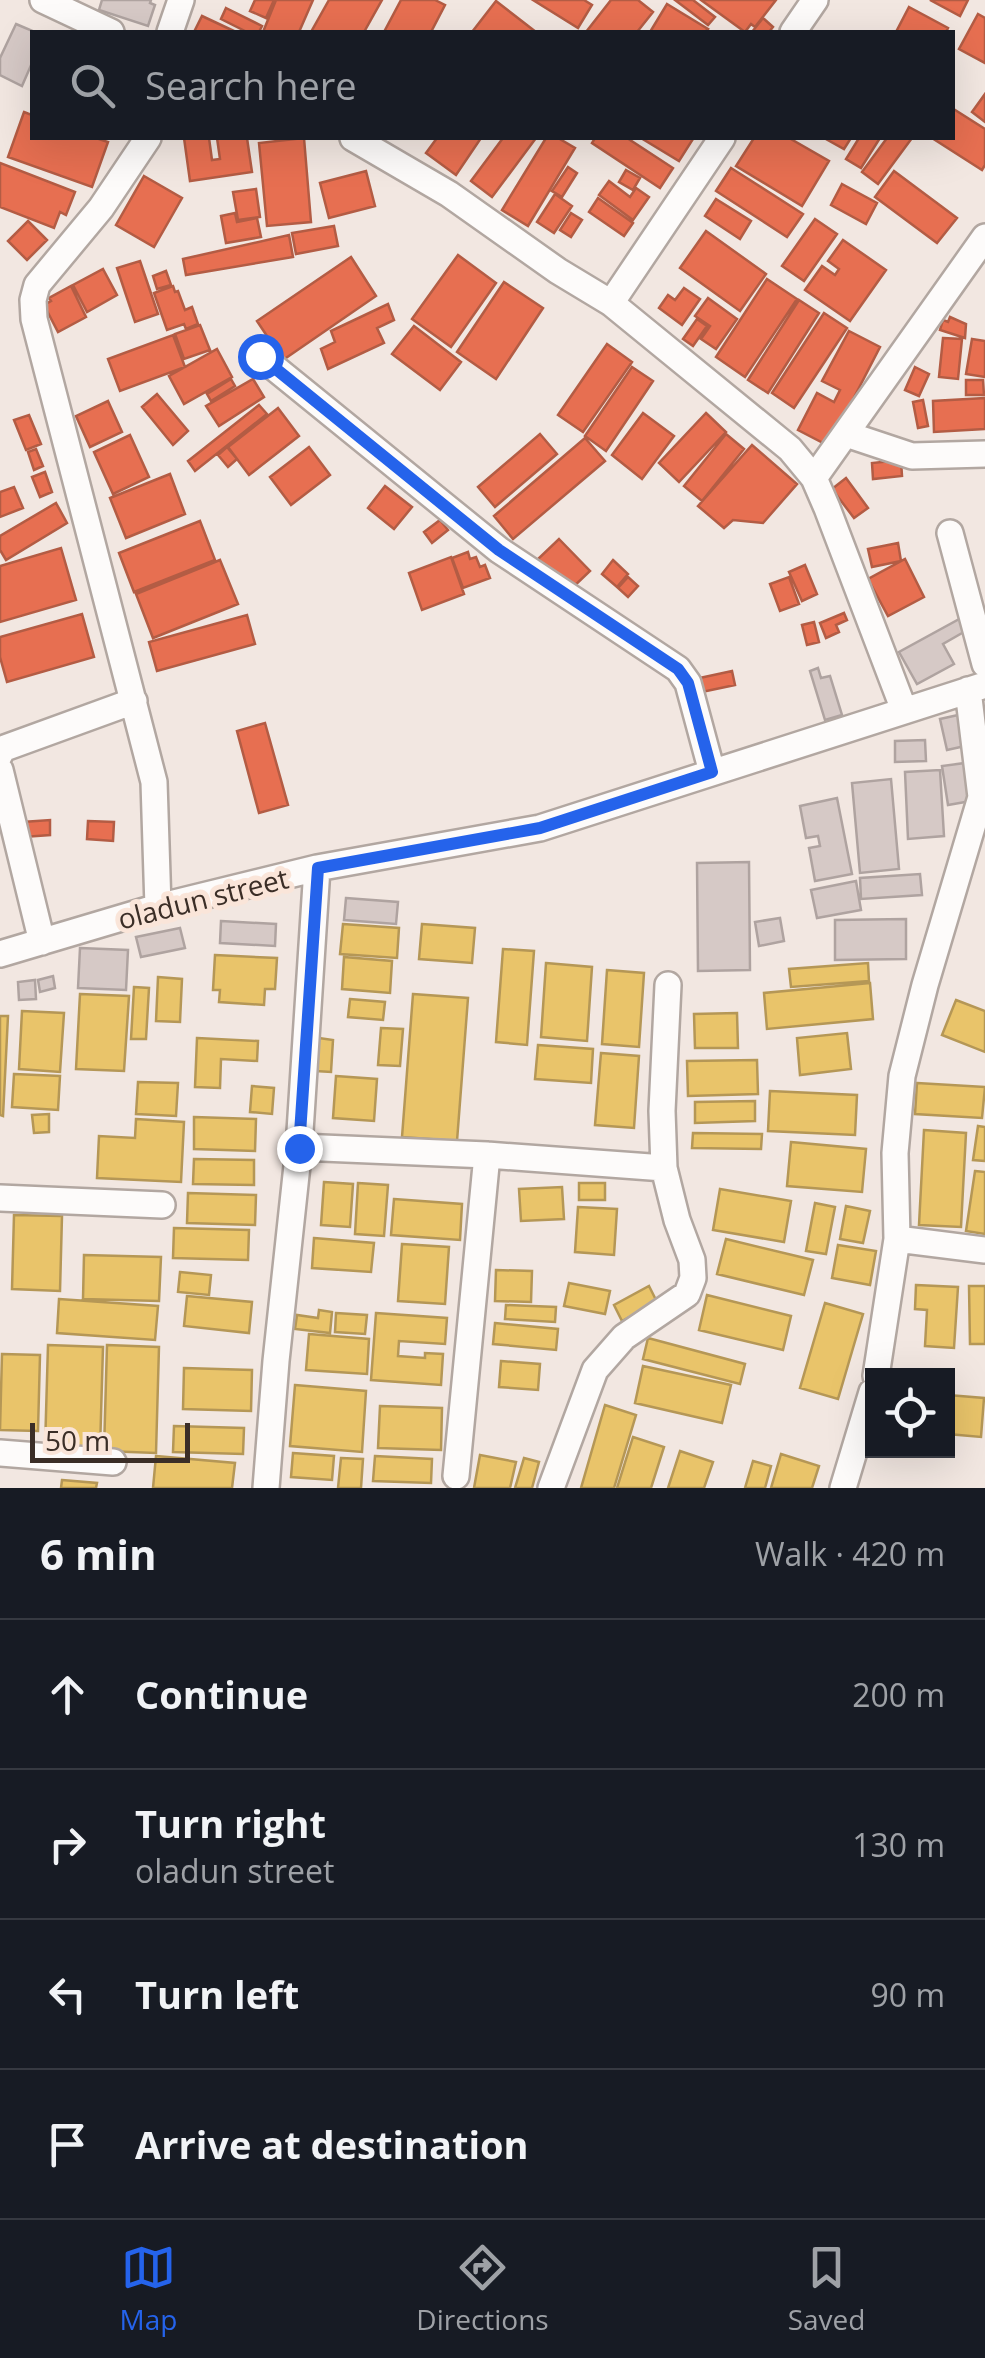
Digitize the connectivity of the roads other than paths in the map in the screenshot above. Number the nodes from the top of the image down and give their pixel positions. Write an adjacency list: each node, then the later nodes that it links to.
1 (42, 0): 4 (street)
2 (181, 0): 5 (street)
3 (814, 0): 6 (street)
4 (107, 30)
5 (171, 30)
6 (794, 30)
7 (147, 140): 19 (street)
8 (357, 140): 11 (street)
9 (721, 140): 11 (street)
10 (985, 236): 13 (street)
11 (611, 303): 15 (street)
12 (260, 356): 23 (street)
13 (846, 434): 14 (street); 15 (street)
14 (985, 454)
15 (814, 478): 20 (street)
16 (950, 533): 17 (street)
17 (985, 664)
18 (976, 688): 20 (street, oladun street); 34 (street)
19 (134, 700): 21 (street); 25 (street)
20 (904, 710): 23 (street, oladun street)
21 (0, 754)
22 (0, 770): 26 (street)
23 (712, 772): 24 (street, oladun street)
24 (318, 868): 25 (street, oladun street); 29 (street)
25 (158, 907): 26 (street, oladun street)
26 (42, 942): 27 (street, oladun street)
27 (0, 954)
28 (668, 986): 31 (street)
29 (299, 1148): 30 (street); 41 (street)
30 (487, 1154): 31 (street); 40 (street)
31 (664, 1168): 42 (street)
32 (0, 1198): 33 (street)
33 (162, 1206)
34 (897, 1239): 35 (street); 36 (street)
35 (985, 1250)
36 (877, 1368)
37 (865, 1424): 43 (street)
38 (0, 1454): 39 (street)
39 (113, 1462)
40 (456, 1476)
41 (266, 1488)
42 (551, 1488)
43 (842, 1488)

